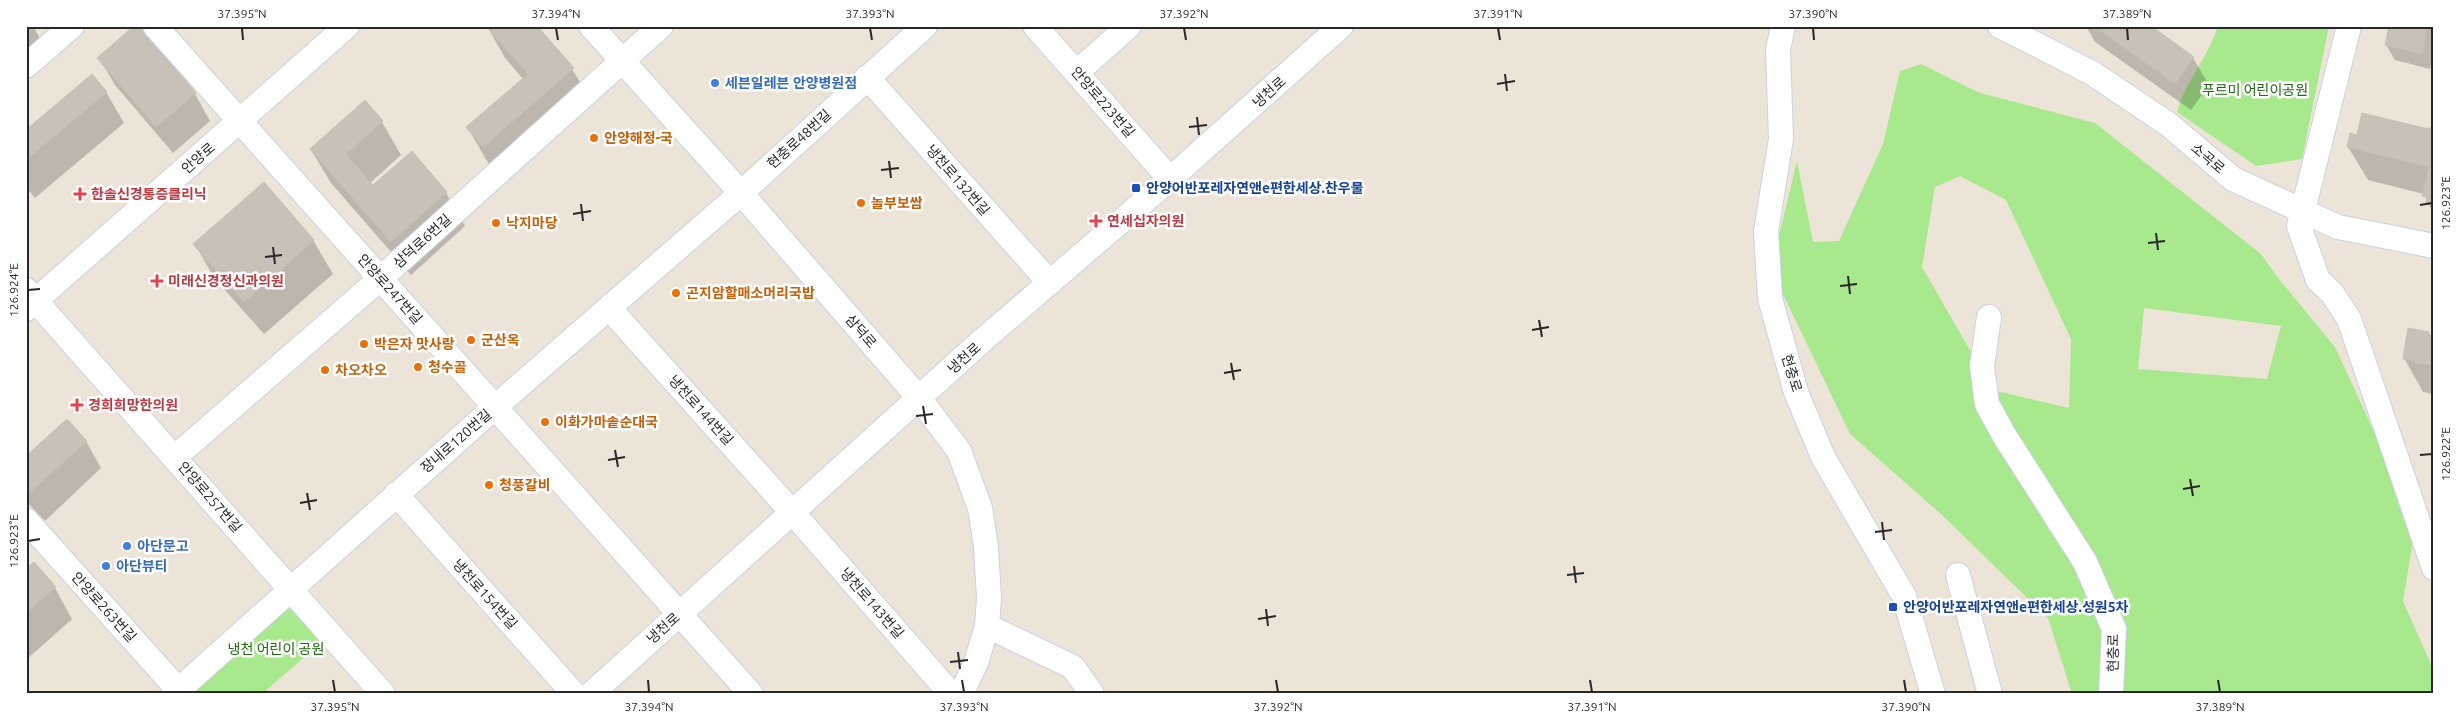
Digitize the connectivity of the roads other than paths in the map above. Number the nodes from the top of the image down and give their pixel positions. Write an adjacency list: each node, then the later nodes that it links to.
1 (72, 26): 14 (street)
2 (155, 26): 17 (street, 안양로247번길)
3 (347, 26): 17 (street, 안양로)
4 (590, 26): 13 (street, 삼덕로)
5 (662, 26): 13 (street, 삼덕로6번길)
6 (925, 26): 16 (street, 현충로48번길)
7 (1035, 26): 15 (street, 안양로223번길)
8 (1129, 26): 15 (street)
9 (1341, 26): 18 (street, 냉천로)
10 (1783, 26): 46 (street, 현충로)
11 (2000, 26): 20 (street, 소곡로)
12 (2349, 26): 20 (street)
13 (622, 61): 19 (street, 삼덕로); 22 (street, 삼덕로6번길)
14 (26, 66)
15 (1077, 72): 18 (street, 안양로223번길)
16 (867, 77): 19 (street, 현충로48번길); 23 (street, 냉천로132번길)
17 (241, 120): 22 (street, 안양로247번길); 24 (street, 안양로)
18 (1170, 179): 23 (street, 냉천로)
19 (741, 193): 25 (street, 장내로120번길); 27 (street, 삼덕로)
20 (2301, 210): 21 (street, 소곡로); 33 (street)
21 (2434, 246)
22 (381, 278): 28 (street, 안양로247번길); 29 (street, 삼덕로6번길)
23 (1050, 283): 27 (street, 냉천로)
24 (29, 300): 29 (street, 안양로257번길)
25 (609, 308): 28 (street, 장내로120번길); 31 (street, 냉천로144번길)
26 (1989, 317): 48 (street, 현충로)
27 (919, 398): 31 (street, 냉천로); 37 (street, 삼덕로)
28 (495, 407): 30 (street, 장내로120번길); 36 (street, 안양로247번길)
29 (175, 457): 35 (street, 안양로257번길)
30 (396, 494): 35 (street, 장내로120번길); 40 (street, 냉천로154번길)
31 (793, 513): 36 (street, 냉천로); 43 (street, 냉천로143번길)
32 (26, 520): 38 (street, 안양로263번길)
33 (2434, 568)
34 (1958, 575): 47 (street)
35 (291, 590): 38 (street, 장내로120번길); 39 (street, 안양로257번길)
36 (680, 613): 41 (street, 냉천로); 42 (street, 안양로247번길)
37 (987, 626): 44 (street, 삼덕로); 45 (street)
38 (178, 692)
39 (383, 694)
40 (574, 694)
41 (591, 694)
42 (751, 694)
43 (951, 694)
44 (961, 694)
45 (1092, 694)
46 (1933, 694)
47 (1990, 694)
48 (2111, 694)

